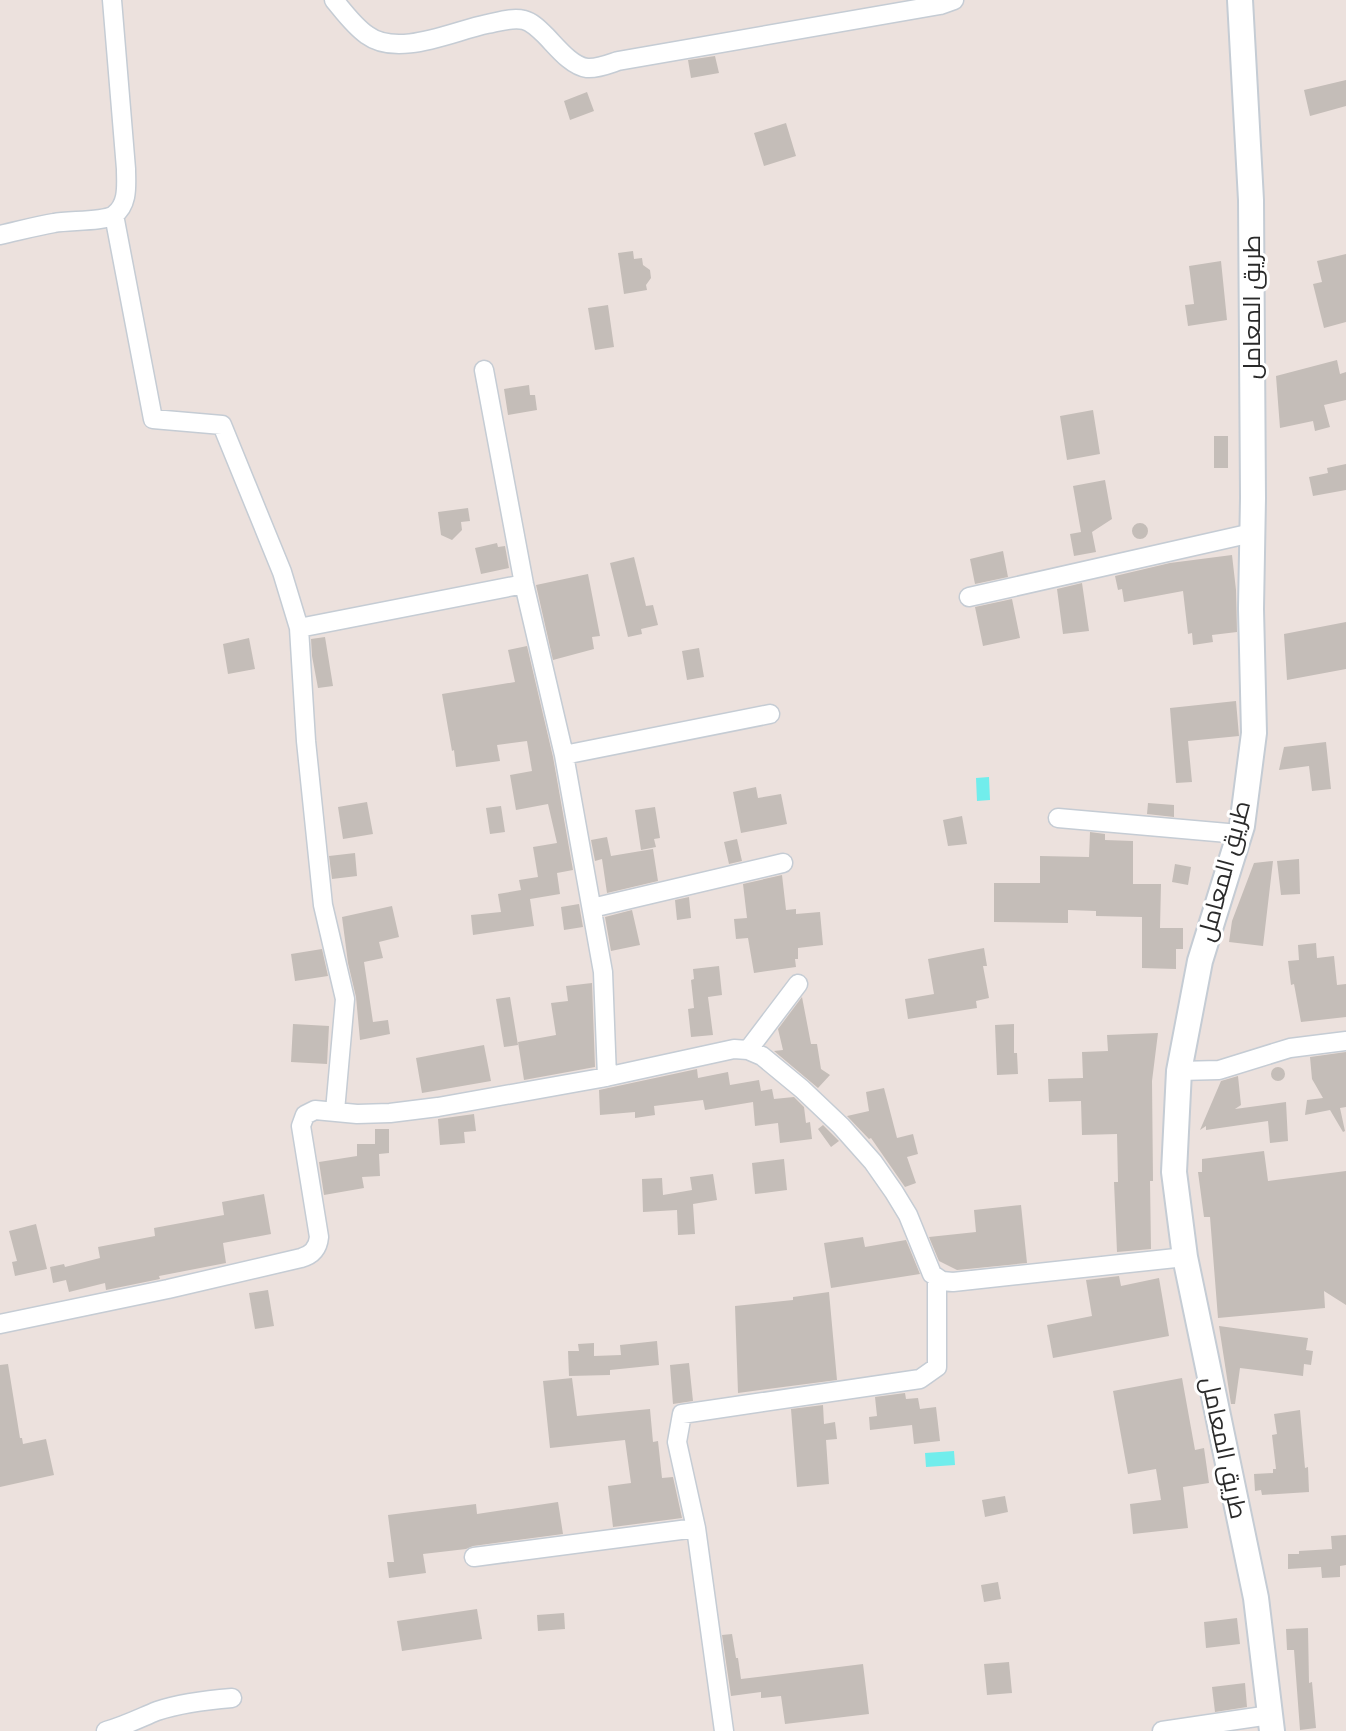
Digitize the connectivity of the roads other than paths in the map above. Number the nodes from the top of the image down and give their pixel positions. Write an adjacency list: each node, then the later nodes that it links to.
1 (112, 0): 5 (street)
2 (334, 0): 3 (street)
3 (954, 0)
4 (1240, 0): 8 (main road, طريق المعامل)
5 (114, 215): 6 (street); 11 (street)
6 (0, 235)
7 (484, 370): 9 (street)
8 (1252, 533): 10 (street); 15 (main road, طريق المعامل)
9 (524, 584): 11 (street); 13 (street)
10 (969, 597)
11 (299, 628): 23 (street)
12 (770, 714): 13 (street)
13 (564, 755): 17 (street)
14 (1058, 818): 15 (street)
15 (1239, 834): 21 (main road, طريق المعامل)
16 (783, 863): 17 (street)
17 (592, 908): 22 (street)
18 (798, 984): 20 (street)
19 (1346, 1041): 21 (street)
20 (748, 1050): 22 (street); 25 (street)
21 (1179, 1071): 24 (main road, طريق المعامل)
22 (607, 1077): 23 (street)
23 (335, 1111): 26 (street)
24 (1185, 1256): 25 (street); 30 (main road, طريق المعامل)
25 (937, 1278): 27 (street)
26 (0, 1324)
27 (696, 1528): 28 (street); 32 (street)
28 (474, 1556)
29 (232, 1698): 31 (street)
30 (1271, 1723): 33 (street)
31 (106, 1731)
32 (724, 1731)
33 (1162, 1731)

